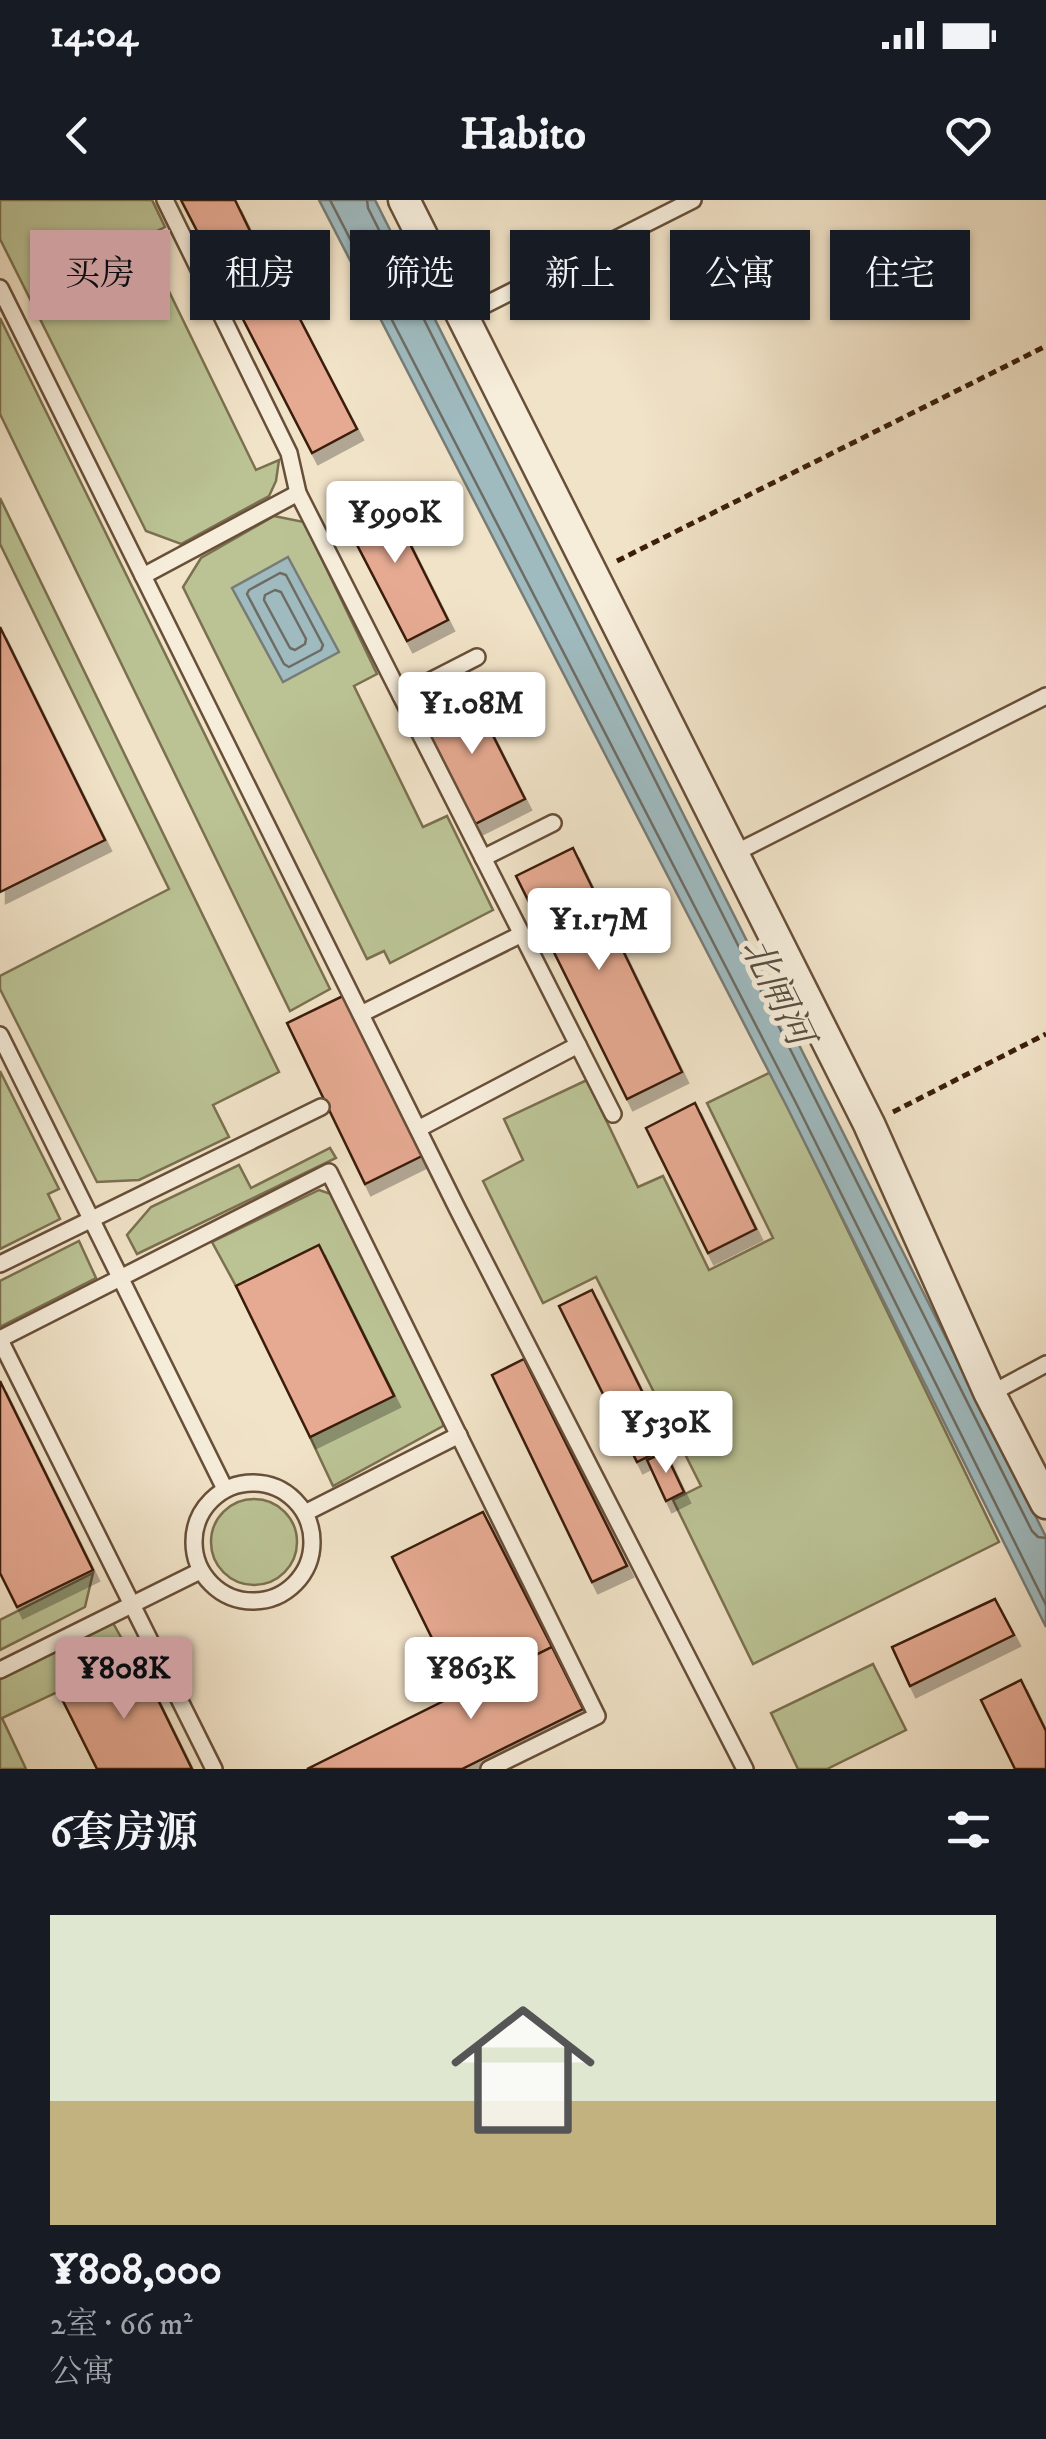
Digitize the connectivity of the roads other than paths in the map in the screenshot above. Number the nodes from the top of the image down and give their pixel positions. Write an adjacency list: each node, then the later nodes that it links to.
1 (165, 200): 8 (lane)
2 (404, 200): 4 (street)
3 (693, 200): 6 (lane)
4 (419, 230)
5 (0, 288): 9 (lane)
6 (490, 302)
7 (465, 320): 14 (street)
8 (298, 493): 9 (lane); 11 (lane)
9 (143, 576): 17 (lane)
10 (477, 657): 11 (lane)
11 (401, 696): 15 (lane)
12 (1046, 696): 14 (lane)
13 (553, 823): 15 (lane)
14 (733, 854): 28 (street)
15 (483, 858): 16 (lane)
16 (522, 934): 17 (lane); 19 (lane)
17 (361, 1014): 22 (lane)
18 (0, 1035): 23 (lane)
19 (578, 1045): 21 (lane); 22 (lane)
20 (321, 1106): 23 (lane)
21 (613, 1114)
22 (418, 1129): 38 (lane)
23 (91, 1219): 24 (lane); 25 (lane)
24 (0, 1264)
25 (120, 1278): 26 (lane); 29 (lane); 30 (lane)
26 (0, 1340): 34 (lane)
27 (1046, 1364): 28 (lane)
28 (990, 1394): 31 (street)
29 (459, 1435): 32 (lane); 37 (lane)
30 (225, 1489): 32 (lane); 33 (lane)
31 (1046, 1502)
32 (306, 1514): 33 (lane)
33 (200, 1571): 34 (lane)
34 (132, 1605): 35 (lane); 36 (lane)
35 (0, 1670)
36 (214, 1769)
37 (490, 1769)
38 (745, 1769)

